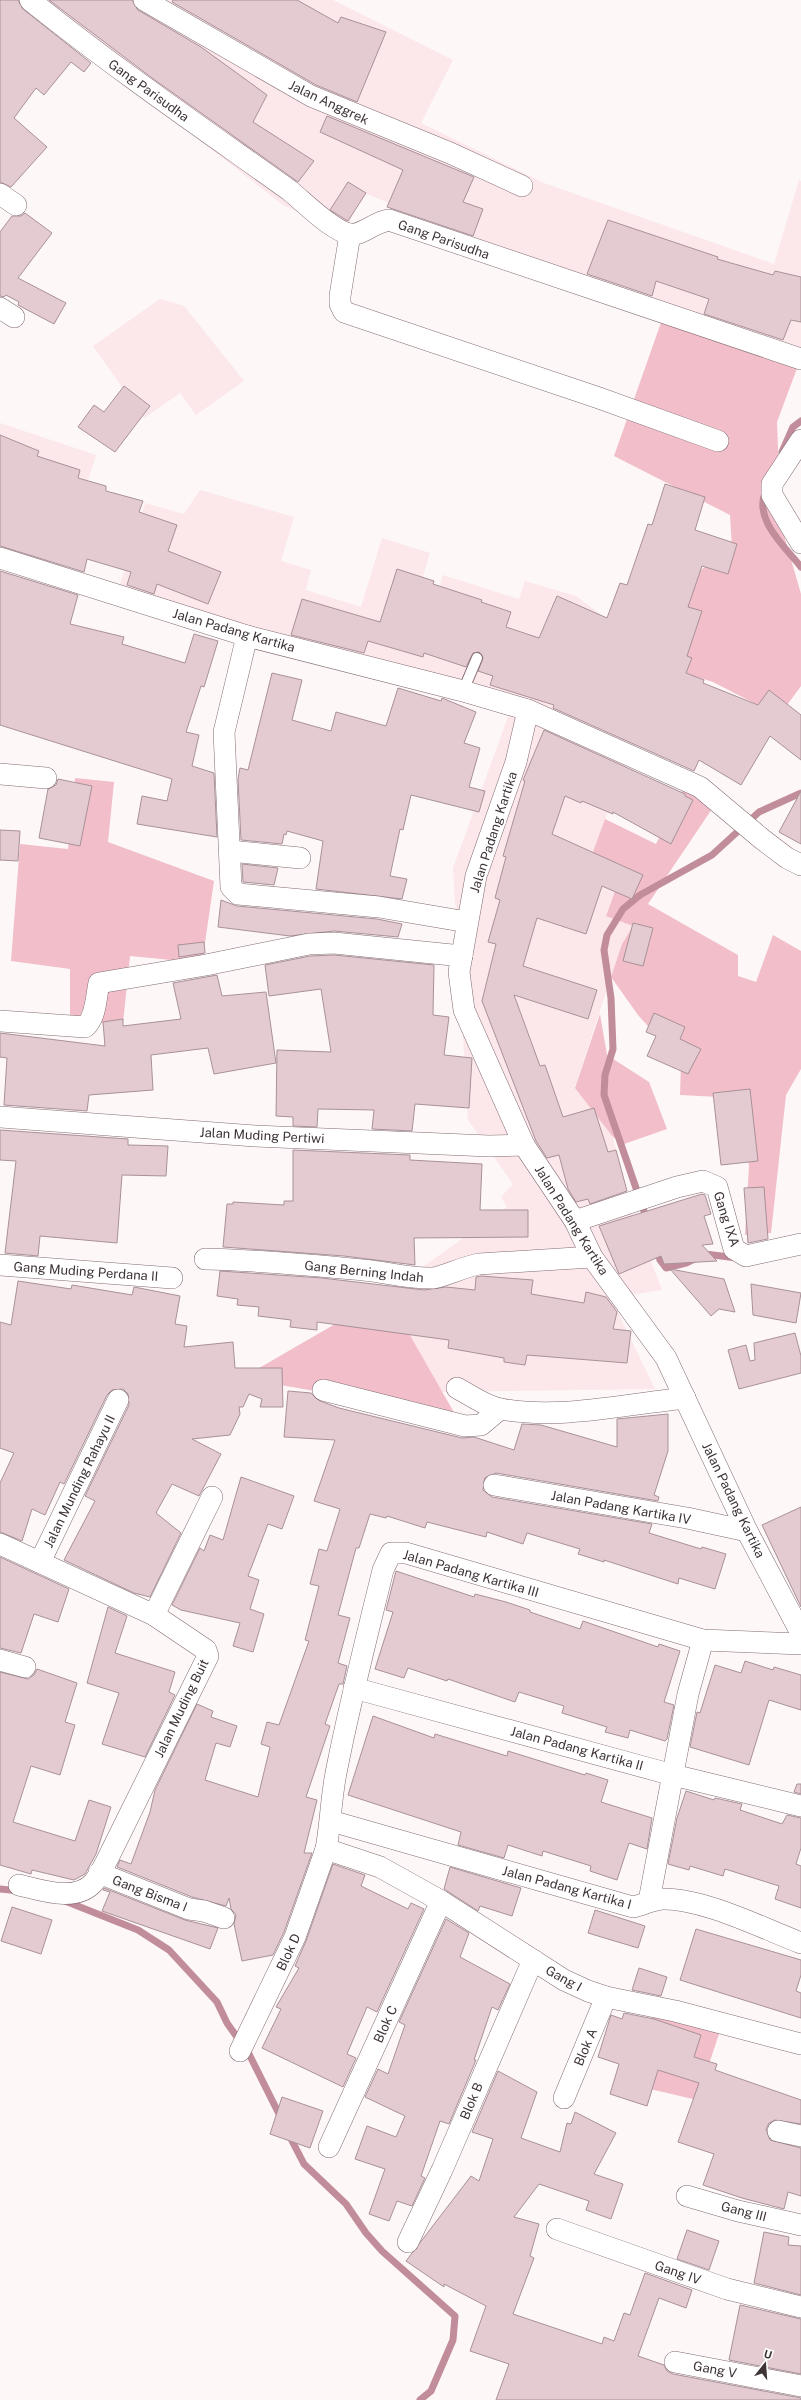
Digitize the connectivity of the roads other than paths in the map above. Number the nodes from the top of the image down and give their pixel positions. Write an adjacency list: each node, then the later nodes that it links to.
1 (30, 0): 4 (street, Gang Parisudha)
2 (144, 0): 3 (street, Jalan Anggrek)
3 (522, 186)
4 (350, 234): 5 (street, Gang Parisudha); 6 (street)
5 (801, 359)
6 (718, 441)
7 (801, 441): 8 (street)
8 (801, 543)
9 (0, 558): 10 (street, Jalan Padang Kartika)
10 (247, 636): 12 (street, Jalan Padang Kartika); 16 (street)
11 (477, 658): 12 (lane)
12 (464, 691): 13 (street, Jalan Padang Kartika)
13 (528, 710): 18 (street); 19 (street, Jalan Padang Kartika)
14 (0, 774): 15 (street)
15 (46, 778)
16 (230, 851): 17 (street); 19 (street)
17 (300, 858)
18 (801, 865)
19 (467, 922): 20 (street, Jalan Padang Kartika)
20 (462, 956): 21 (street); 23 (street, Jalan Padang Kartika)
21 (0, 1021)
22 (0, 1117): 23 (street, Jalan Muding Pertiwi)
23 (524, 1145): 24 (street, Jalan Padang Kartika)
24 (575, 1221): 25 (street, Gang IXA); 26 (street, Jalan Padang Kartika)
25 (801, 1244)
26 (592, 1257): 27 (street, Gang Berning Indah); 32 (street, Jalan Padang Kartika)
27 (205, 1259)
28 (0, 1265): 29 (street, Gang Muding Perdana II)
29 (172, 1278)
30 (457, 1388): 34 (street)
31 (323, 1390): 34 (street)
32 (685, 1398): 34 (street); 37 (street, Jalan Padang Kartika)
33 (118, 1400): 39 (street, Jalan Munding Rahayu II)
34 (500, 1409)
35 (494, 1485): 37 (street, Jalan Padang Kartika IV)
36 (212, 1497): 40 (street)
37 (748, 1531): 41 (street, Jalan Padang Kartika)
38 (0, 1544): 39 (street, Jalan Muding Buit)
39 (40, 1562): 40 (street, Jalan Muding Buit)
40 (154, 1615): 51 (street, Jalan Muding Buit)
41 (801, 1632)
42 (703, 1640): 43 (street, Jalan Padang Kartika III); 46 (street, Jalan Padang Kartika III); 47 (street)
43 (801, 1644)
44 (0, 1660): 45 (street)
45 (25, 1667)
46 (354, 1688): 47 (street, Jalan Padang Kartika II); 49 (street, Jalan Padang Kartika III)
47 (673, 1775): 48 (street, Jalan Padang Kartika II); 54 (street)
48 (801, 1806)
49 (331, 1821): 50 (street, Jalan Padang Kartika III); 54 (street, Jalan Padang Kartika I)
50 (326, 1849): 53 (street, Gang I); 60 (street, Blok D)
51 (99, 1873): 52 (street, Jalan Muding Buit); 55 (street, Gang Bisma I)
52 (19, 1885)
53 (441, 1901): 57 (street, Gang I); 64 (street, Blok C)
54 (649, 1901): 56 (street, Jalan Padang Kartika I)
55 (224, 1918)
56 (801, 1943)
57 (533, 1960): 58 (street, Gang I); 68 (street, Blok B)
58 (606, 1997): 59 (street, Gang I); 61 (street, Blok A)
59 (801, 2044)
60 (240, 2051)
61 (564, 2098)
62 (778, 2131): 63 (street)
63 (801, 2136)
64 (329, 2147)
65 (687, 2196): 66 (street, Gang III)
66 (801, 2225)
67 (557, 2229): 69 (street, Gang IV)
68 (408, 2242)
69 (801, 2307)
70 (675, 2362): 71 (street, Gang V)
71 (801, 2386)

